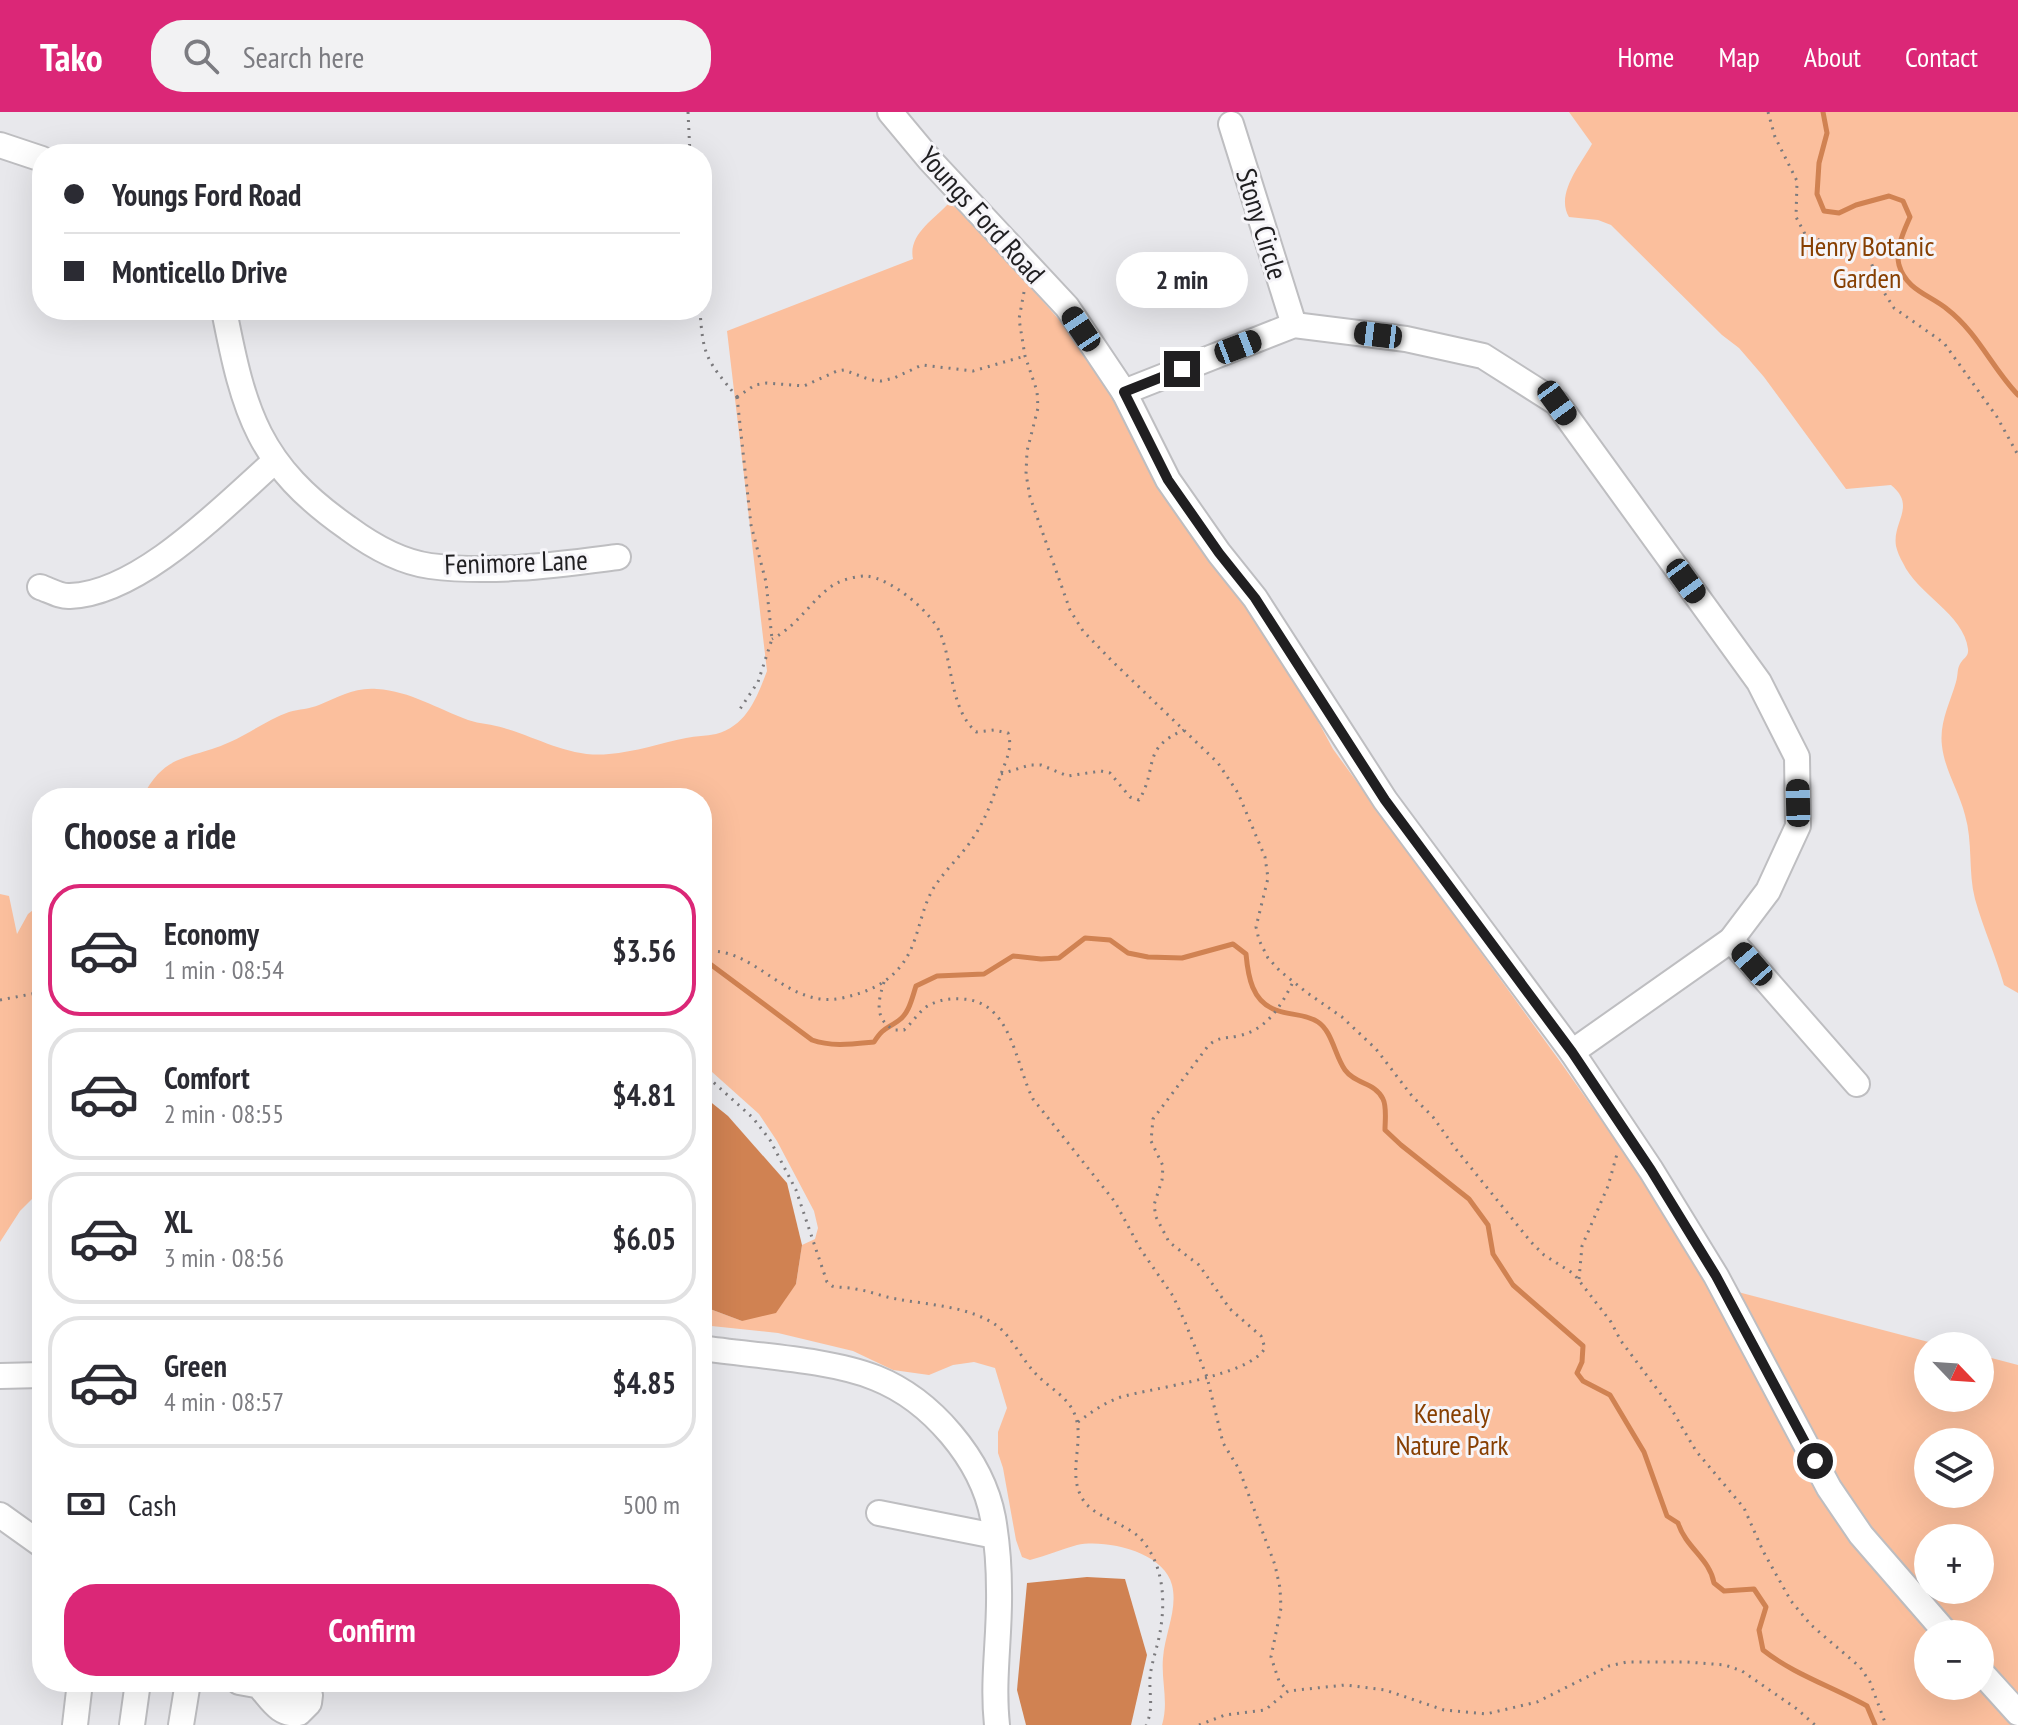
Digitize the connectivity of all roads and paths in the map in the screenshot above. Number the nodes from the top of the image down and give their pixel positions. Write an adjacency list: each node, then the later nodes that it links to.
1 (688, 112): 5 (path)
2 (890, 112): 8 (street, Youngs Ford Road)
3 (1768, 112): 15 (path)
4 (1231, 124): 11 (street, Stony Circle)
5 (690, 144)
6 (0, 145): 7 (street)
7 (32, 156)
8 (1031, 268): 12 (path); 13 (street, Youngs Ford Road)
9 (226, 320): 16 (street, Fenimore Lane)
10 (701, 320): 14 (path)
11 (1294, 325): 13 (street); 23 (street)
12 (1025, 356): 14 (path); 21 (path)
13 (1124, 392): 29 (street, Youngs Ford Road)
14 (737, 397): 19 (path)
15 (2018, 455)
16 (275, 461): 17 (street, Fenimore Lane); 18 (street)
17 (618, 557)
18 (40, 587)
19 (772, 639): 20 (path); 22 (path)
20 (740, 709)
21 (1184, 730): 22 (path); 26 (path)
22 (1001, 774): 25 (path)
23 (1731, 940): 29 (street); 31 (street)
24 (712, 950): 25 (path)
25 (884, 982): 37 (path)
26 (1293, 982): 33 (path); 37 (path)
27 (32, 994): 28 (path)
28 (0, 1000)
29 (1572, 1052): 32 (street, Youngs Ford Road)
30 (712, 1081): 38 (path)
31 (1857, 1084)
32 (1630, 1140): 33 (path); 43 (street, Youngs Ford Road)
33 (1579, 1281): 57 (path)
34 (712, 1349): 41 (street)
35 (32, 1375): 36 (street)
36 (0, 1376)
37 (1207, 1377): 38 (path); 45 (path)
38 (1078, 1422): 54 (path)
39 (879, 1513): 41 (street)
40 (0, 1515): 42 (street)
41 (995, 1536): 53 (street)
42 (32, 1538)
43 (1935, 1620)
44 (1994, 1686): 49 (street)
45 (1288, 1691): 55 (path); 56 (path)
46 (79, 1692): 50 (street)
47 (137, 1692): 51 (street)
48 (186, 1692): 52 (street)
49 (2018, 1713)
50 (75, 1725)
51 (132, 1725)
52 (181, 1725)
53 (997, 1725)
54 (1146, 1725)
55 (1199, 1725)
56 (1815, 1725)
57 (1886, 1725)

